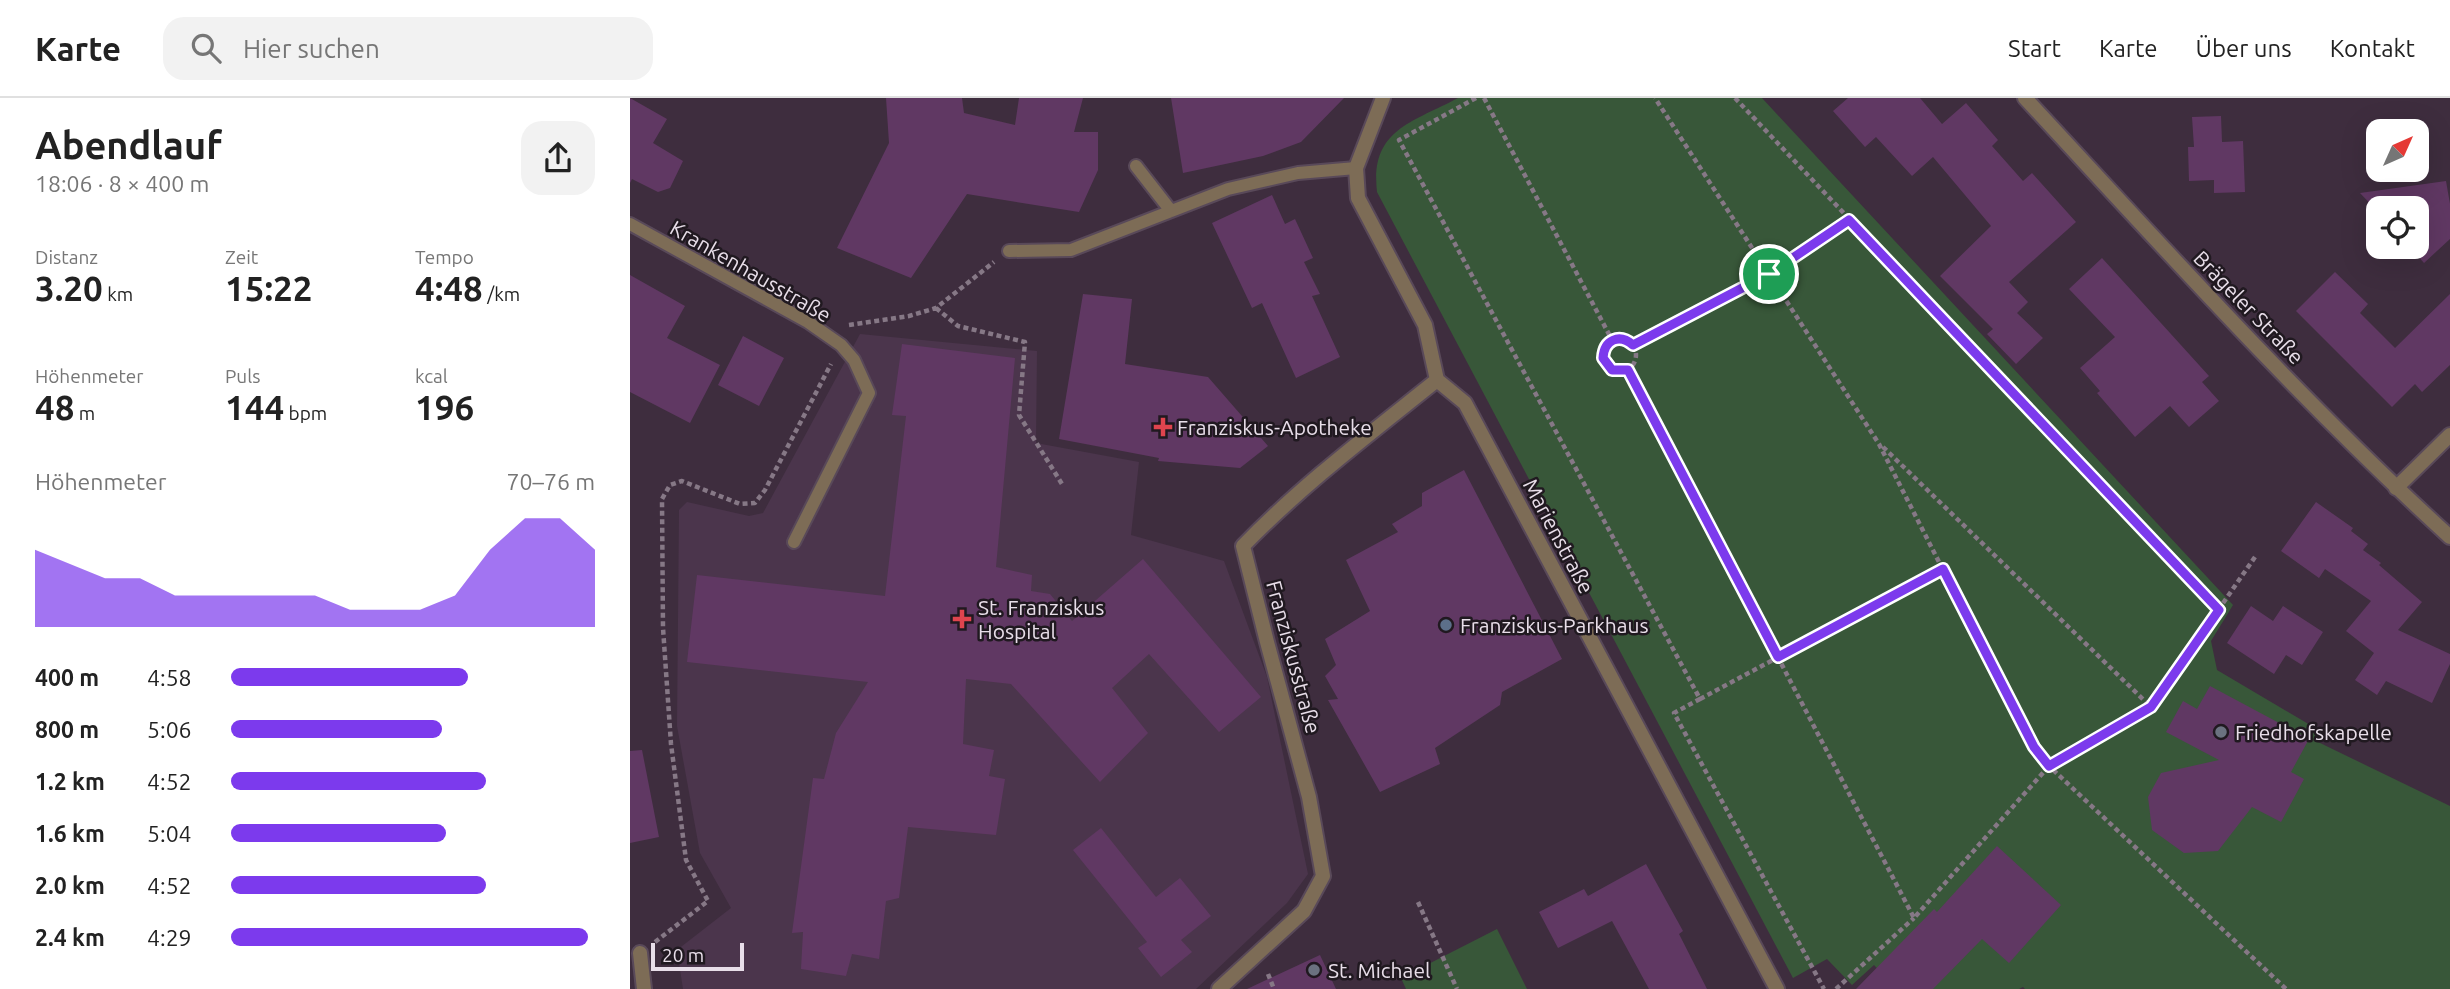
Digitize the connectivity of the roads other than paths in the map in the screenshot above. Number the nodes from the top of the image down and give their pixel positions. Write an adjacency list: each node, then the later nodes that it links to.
1 (1383, 98): 4 (street)
2 (2025, 98): 10 (street, Brägeler Straße)
3 (1136, 166): 5 (lane)
4 (1356, 168): 5 (lane); 8 (street)
5 (1171, 211): 7 (lane)
6 (630, 224): 12 (lane, Krankenhausstraße)
7 (1009, 251)
8 (1437, 380): 15 (street, Franziskusstraße); 16 (street, Marienstraße)
9 (2450, 435): 10 (street)
10 (2396, 488): 11 (street, Brägeler Straße)
11 (2450, 537)
12 (793, 542)
13 (640, 953): 14 (street)
14 (644, 989)
15 (1219, 989)
16 (1777, 989)

